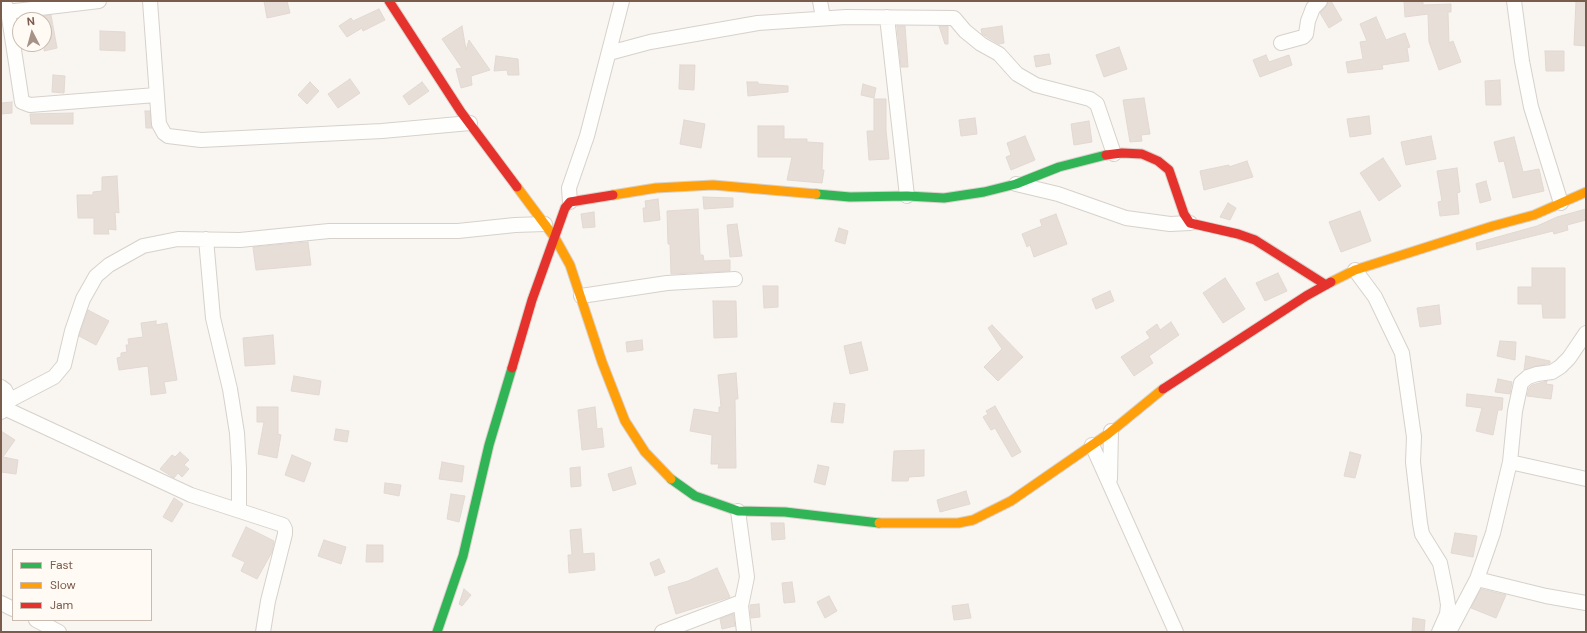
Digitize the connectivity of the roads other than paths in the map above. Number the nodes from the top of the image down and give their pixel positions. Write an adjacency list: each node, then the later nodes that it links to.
1 (99, 1): 8 (street)
2 (150, 1): 13 (street)
3 (389, 1): 14 (street)
4 (622, 1): 12 (street)
5 (820, 1): 10 (street)
6 (1320, 1): 11 (street)
7 (1514, 1): 20 (street)
8 (6, 6): 13 (street)
9 (888, 17): 10 (street); 15 (street); 18 (street)
10 (823, 18): 12 (street)
11 (1281, 43)
12 (609, 53): 19 (street)
13 (156, 95): 14 (street)
14 (470, 123): 22 (street)
15 (1114, 154): 16 (street); 21 (street)
16 (1016, 184): 18 (street); 21 (street)
17 (1586, 192): 20 (street)
18 (907, 196): 19 (street)
19 (570, 202): 23 (street)
20 (1561, 203): 25 (street)
21 (1190, 222): 27 (street)
22 (545, 224): 23 (street); 24 (street)
23 (555, 238): 28 (street); 47 (street)
24 (206, 239): 31 (street); 37 (street)
25 (1355, 270): 27 (street); 51 (street)
26 (735, 279): 28 (street)
27 (1326, 285): 32 (street)
28 (581, 296): 38 (street)
29 (1586, 333): 34 (street)
30 (1, 387): 31 (street)
31 (5, 407): 37 (street)
32 (1111, 431): 33 (street); 36 (street)
33 (1092, 444): 36 (street); 38 (street)
34 (1510, 462): 35 (street); 39 (street)
35 (1586, 478)
36 (1110, 484): 50 (street)
37 (239, 510): 46 (street)
38 (738, 511): 40 (street)
39 (1477, 579): 42 (street); 52 (street)
40 (741, 602): 48 (street); 49 (street)
41 (1, 603): 43 (street)
42 (1586, 603)
43 (12, 608)
44 (38, 621): 45 (street)
45 (59, 632)
46 (263, 632)
47 (437, 632)
48 (662, 632)
49 (744, 632)
50 (1176, 632)
51 (1439, 632)
52 (1449, 632)

